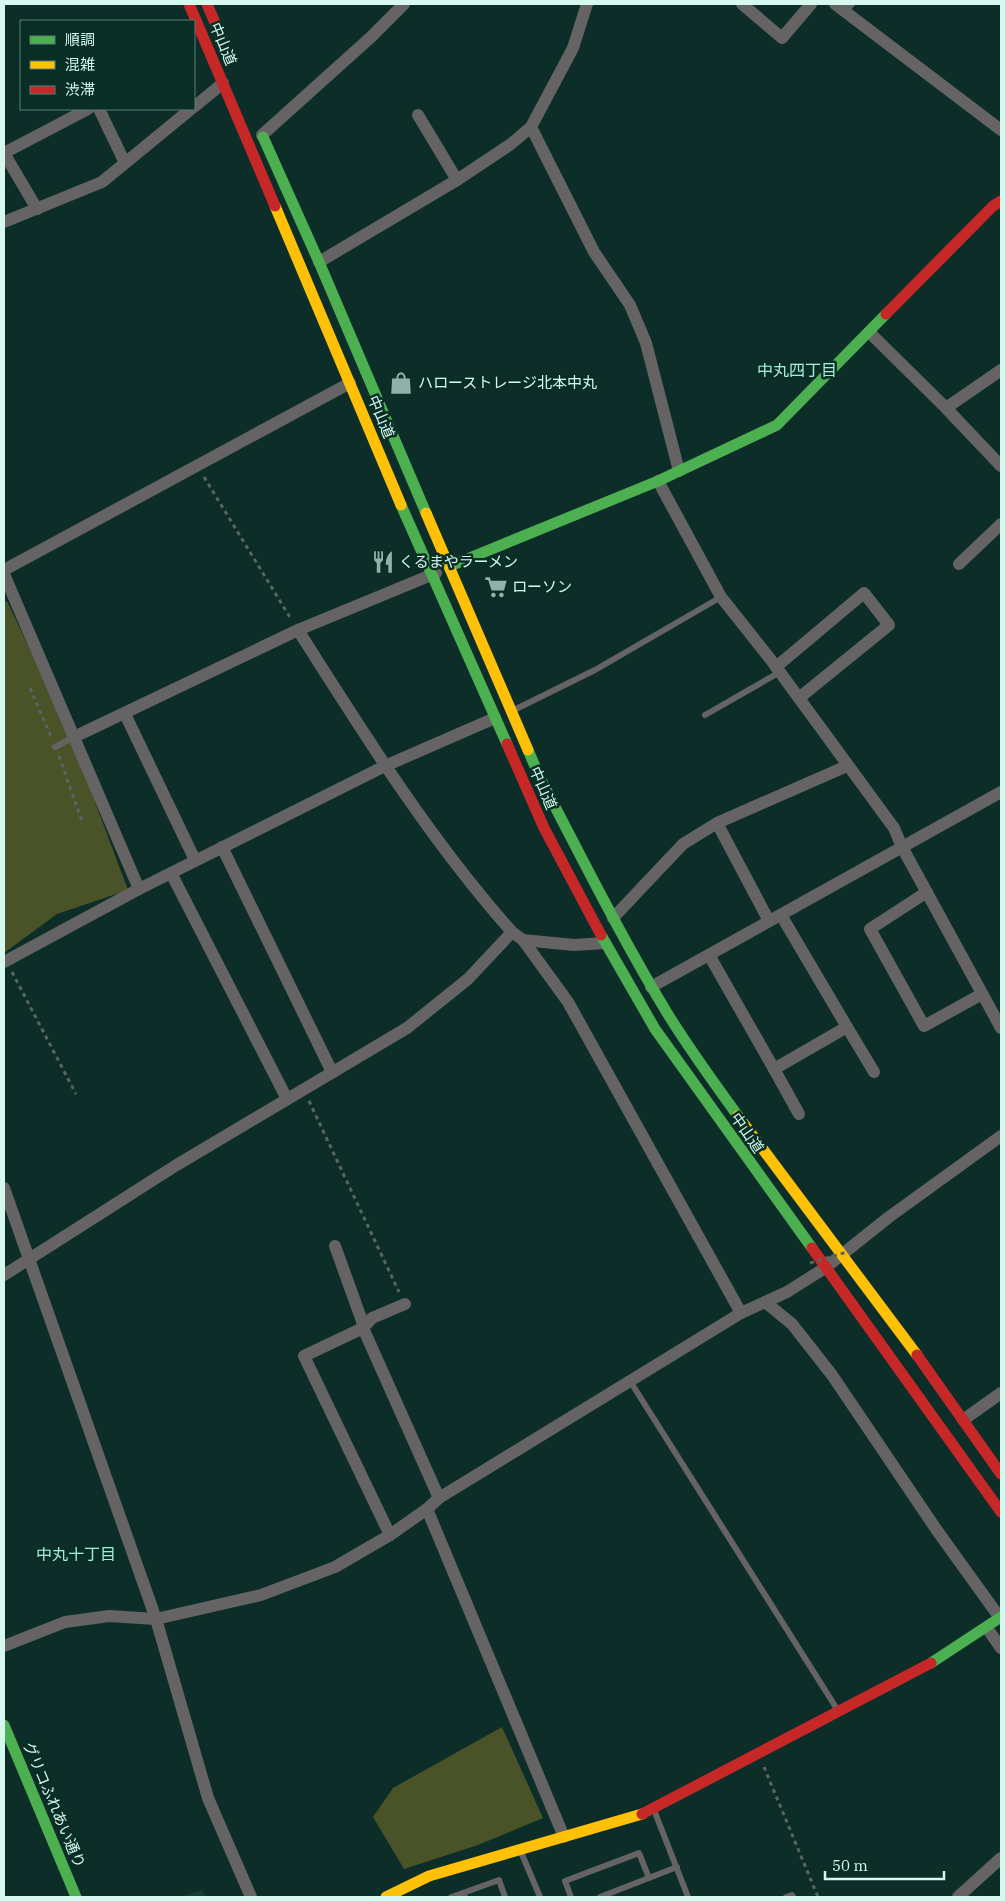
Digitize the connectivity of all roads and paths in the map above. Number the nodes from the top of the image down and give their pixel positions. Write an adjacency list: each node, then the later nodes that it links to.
1 (189, 4): 9 (main road, 中山道)
2 (207, 4): 8 (main road, 中山道)
3 (404, 4): 17 (street)
4 (587, 4): 15 (street)
5 (742, 4): 6 (street)
6 (811, 4)
7 (844, 6): 16 (street)
8 (233, 65)
9 (223, 83): 10 (street); 26 (main road, 中山道)
10 (195, 106)
11 (86, 110): 21 (street)
12 (99, 110): 18 (street)
13 (191, 110): 18 (street)
14 (418, 115): 19 (street)
15 (531, 127): 19 (street); 30 (street)
16 (1001, 130)
17 (261, 131): 23 (main road, 中山道)
18 (125, 163): 21 (street)
19 (457, 180): 23 (street)
20 (1001, 201): 24 (main road)
21 (37, 208): 22 (street)
22 (4, 222)
23 (319, 262): 34 (main road, 中山道)
24 (869, 332): 27 (street); 30 (main road)
25 (1001, 370): 27 (street)
26 (350, 383): 29 (street); 36 (main road, 中山道)
27 (946, 408): 28 (street)
28 (999, 458)
29 (196, 466): 35 (street); 38 (path)
30 (679, 471): 31 (main road)
31 (658, 481): 34 (main road); 37 (street)
32 (1001, 524): 33 (street)
33 (960, 564)
34 (450, 566): 36 (street); 42 (main road, 中山道)
35 (4, 572): 47 (street)
36 (432, 575): 38 (street); 45 (main road, 中山道)
37 (722, 597): 39 (street); 42 (lane)
38 (298, 630): 43 (street); 50 (street)
39 (778, 669): 41 (street); 41 (street); 44 (lane)
40 (30, 688): 46 (path)
41 (799, 698): 51 (street)
42 (512, 711): 61 (main road, 中山道)
43 (125, 714): 47 (street); 57 (street)
44 (705, 715)
45 (495, 718): 50 (street); 65 (main road, 中山道)
46 (49, 730)
47 (74, 737): 48 (lane); 59 (street)
48 (55, 747)
49 (60, 759): 54 (path)
50 (385, 766): 55 (street); 63 (street)
51 (847, 766): 53 (street); 56 (street)
52 (1001, 792): 56 (street)
53 (717, 823): 61 (street); 62 (street)
54 (83, 824)
55 (222, 847): 57 (street); 73 (street)
56 (902, 847): 60 (street); 62 (street)
57 (195, 860): 58 (street)
58 (171, 873): 59 (street); 77 (street)
59 (139, 889): 67 (street)
60 (927, 892): 69 (street); 69 (street)
61 (613, 918): 68 (main road, 中山道)
62 (775, 918): 66 (street); 70 (street)
63 (512, 932): 64 (street); 73 (street)
64 (523, 940): 65 (street); 90 (street)
65 (606, 943): 86 (main road, 中山道)
66 (709, 955): 68 (street); 72 (street)
67 (5, 961): 76 (path)
68 (652, 987): 83 (main road, 中山道)
69 (982, 994): 71 (street)
70 (847, 1026): 72 (street); 74 (street)
71 (1001, 1028)
72 (774, 1069): 78 (street)
73 (332, 1072): 75 (street)
74 (874, 1072)
75 (304, 1090): 77 (street); 89 (path)
76 (76, 1094)
77 (286, 1099): 84 (street)
78 (799, 1114)
79 (1001, 1136): 83 (street)
80 (4, 1188): 84 (street)
81 (335, 1246): 91 (street)
82 (857, 1249): 85 (path, bridge)
83 (842, 1256): 86 (street); 94 (main road, 中山道)
84 (29, 1260): 87 (street); 101 (street)
85 (810, 1264)
86 (825, 1268): 88 (street); 98 (main road, 中山道)
87 (4, 1275)
88 (764, 1302): 90 (street); 100 (street)
89 (405, 1304): 91 (street)
90 (741, 1313): 92 (street)
91 (363, 1328): 96 (street); 99 (street)
92 (630, 1381): 96 (street); 105 (lane)
93 (1001, 1393): 94 (street)
94 (963, 1420): 95 (main road, 中山道)
95 (1001, 1474)
96 (439, 1498): 97 (street)
97 (427, 1509): 99 (street); 109 (street)
98 (1001, 1512)
99 (390, 1535): 101 (street)
100 (1000, 1618): 102 (main road)
101 (156, 1619): 103 (street); 116 (street)
102 (987, 1628): 104 (street); 105 (main road)
103 (4, 1646)
104 (1001, 1648)
105 (839, 1712): 107 (main road)
106 (4, 1725): 115 (main road, グリコふれあい通り)
107 (758, 1752): 108 (main road); 126 (path)
108 (654, 1808): 109 (main road); 112 (lane)
109 (564, 1837): 110 (main road)
110 (520, 1850): 117 (main road); 120 (lane)
111 (1001, 1858): 127 (street)
112 (677, 1867): 113 (lane); 123 (lane)
113 (649, 1878): 121 (lane); 122 (lane)
114 (464, 1895): 118 (lane); 119 (lane)
115 (76, 1897)
116 (251, 1897)
117 (386, 1897)
118 (451, 1897)
119 (505, 1897)
120 (540, 1897)
121 (571, 1897)
122 (600, 1897)
123 (688, 1897)
124 (786, 1897): 125 (lane)
125 (793, 1897)
126 (818, 1897)
127 (958, 1897)

